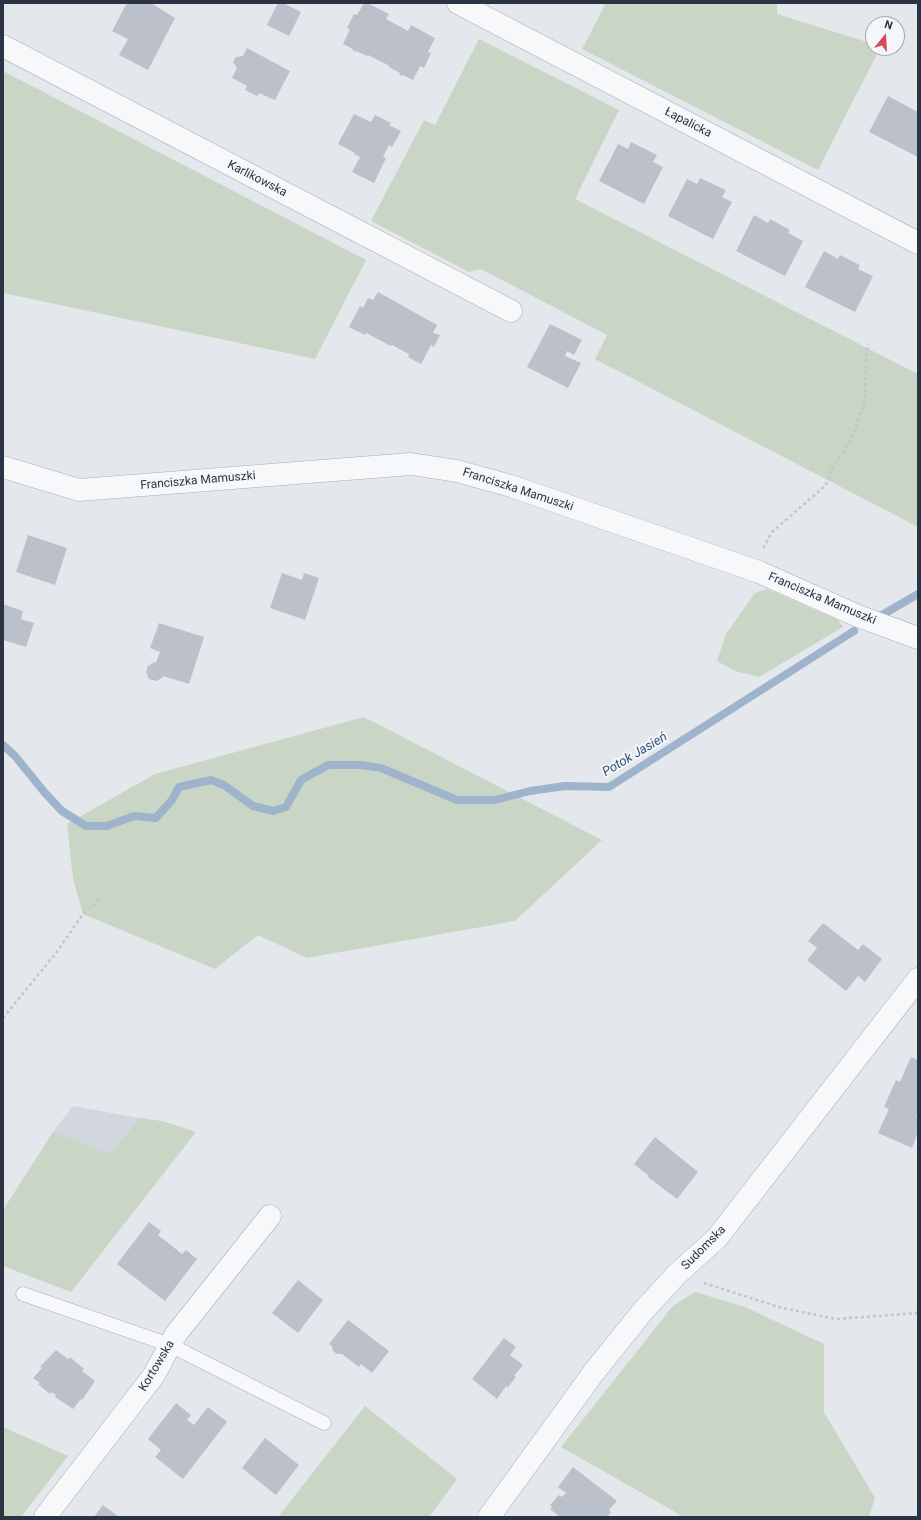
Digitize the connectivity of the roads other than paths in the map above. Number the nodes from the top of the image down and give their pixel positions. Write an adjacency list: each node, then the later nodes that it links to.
1 (458, 3): 3 (street, Łapalicka)
2 (3, 46): 4 (street, Karlikowska)
3 (918, 243)
4 (511, 311)
5 (3, 467): 6 (street, Franciszka Mamuszki)
6 (918, 638)
7 (918, 978): 13 (street, Sudomska)
8 (270, 1216): 10 (street, Kortowska)
9 (23, 1294): 10 (lane)
10 (170, 1345): 11 (lane); 12 (street, Kortowska)
11 (324, 1423)
12 (45, 1517)
13 (489, 1517)

